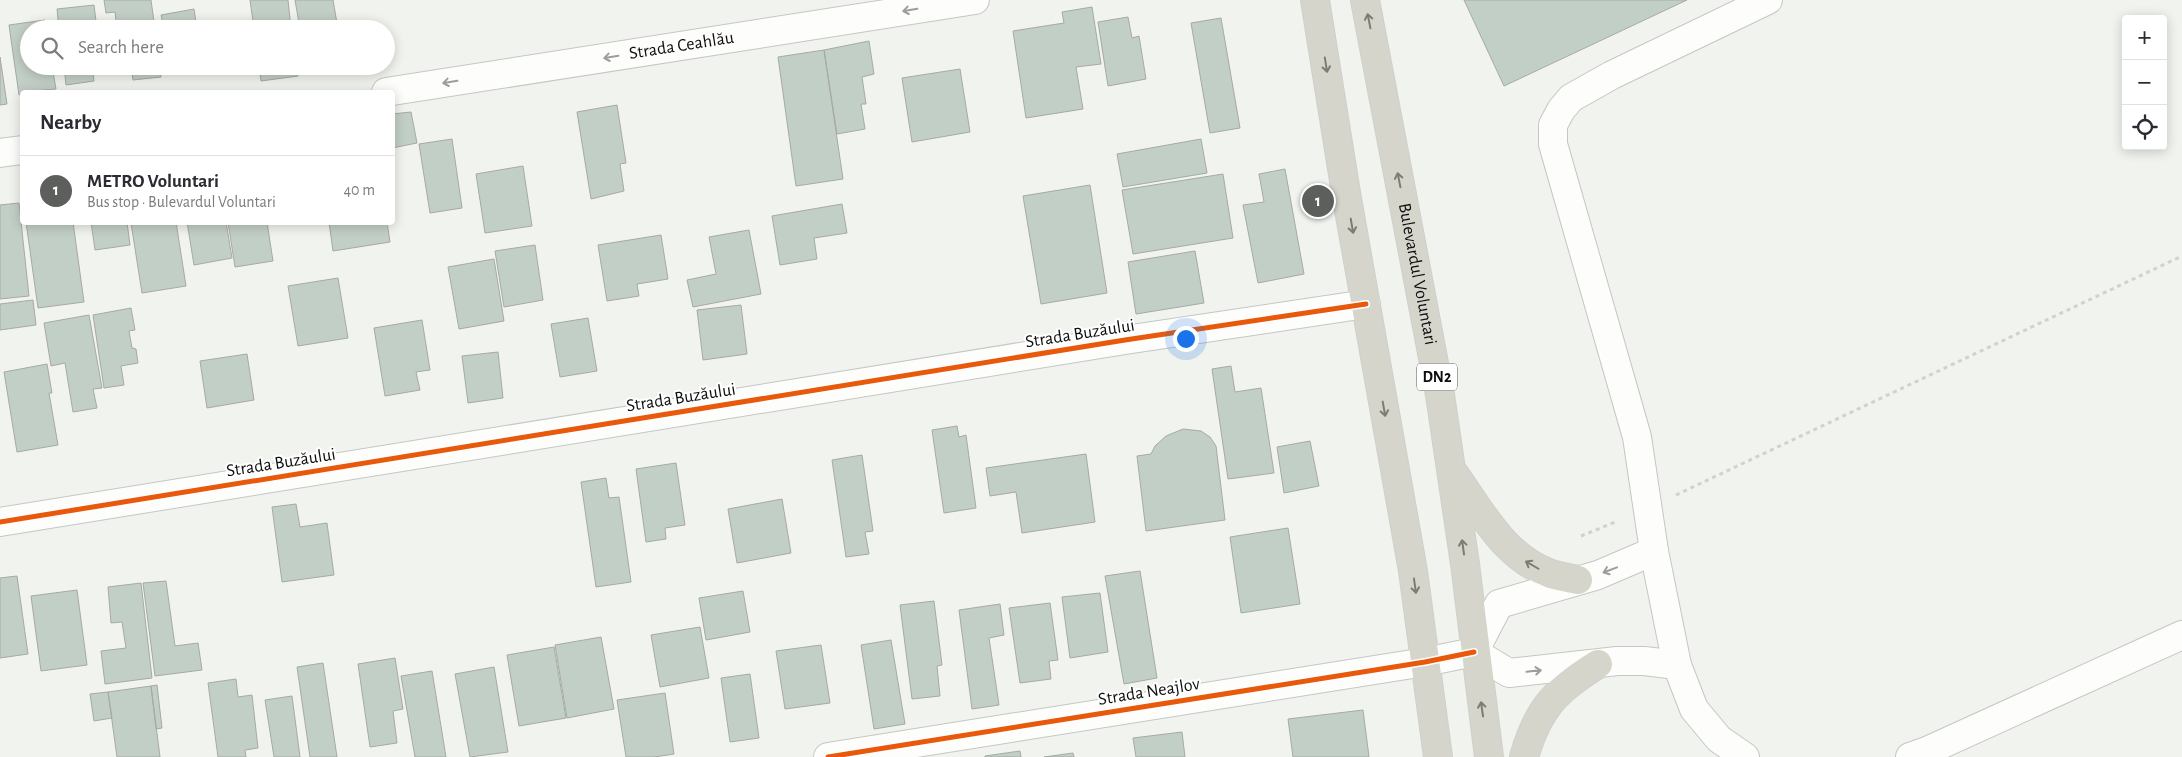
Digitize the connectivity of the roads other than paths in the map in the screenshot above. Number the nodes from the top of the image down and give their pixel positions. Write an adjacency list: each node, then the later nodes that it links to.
1 (975, 0): 5 (street, Strada Ceahlău, one-way to 5)
2 (1316, 0): 8 (highway, one-way to 8)
3 (1365, 0): 9 (highway, Bulevardul Voluntari / DN2, one-way to 3)
4 (1768, 0): 11 (street)
5 (395, 91)
6 (20, 150): 7 (street)
7 (0, 153)
8 (1366, 304): 10 (street, Strada Buzăului); 15 (highway, one-way to 15)
9 (1452, 470): 12 (highway, one-way to 9); 14 (highway, Bulevardul Voluntari / DN2, one-way to 9)
10 (0, 522)
11 (1654, 551): 12 (street, one-way to 12); 17 (street)
12 (1578, 580): 14 (street)
13 (2182, 635): 23 (street)
14 (1474, 652): 15 (street, Strada Neajlov); 16 (street, one-way to 16); 20 (highway, Bulevardul Voluntari / DN2, one-way to 14)
15 (1425, 662): 18 (street, Strada Neajlov); 19 (highway)
16 (1598, 664): 17 (street); 21 (highway)
17 (1677, 665): 22 (street)
18 (828, 757)
19 (1438, 757)
20 (1488, 757)
21 (1524, 757)
22 (1745, 757)
23 (1910, 757)

